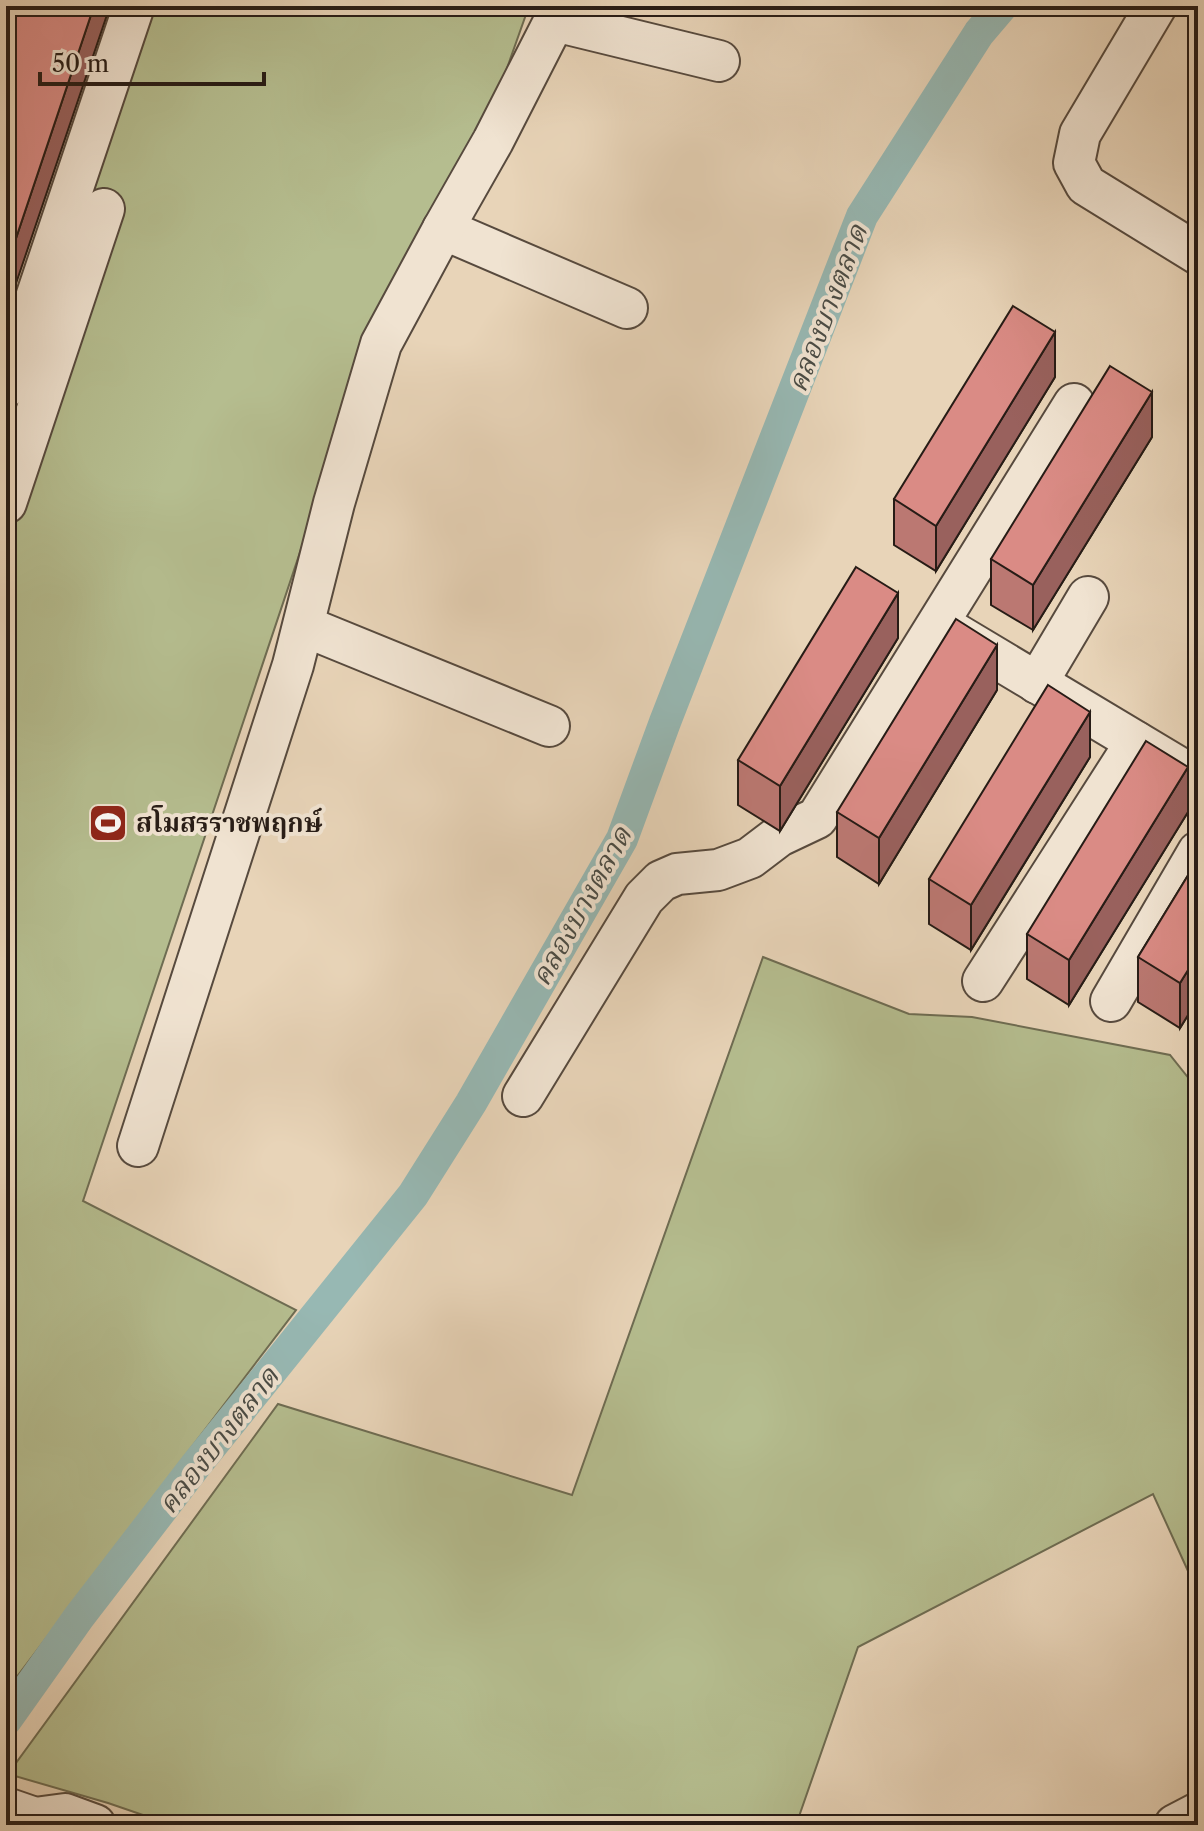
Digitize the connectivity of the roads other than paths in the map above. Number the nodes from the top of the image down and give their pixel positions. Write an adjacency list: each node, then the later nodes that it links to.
1 (134, 6): 9 (street)
2 (1156, 6): 7 (street)
3 (559, 13): 4 (street); 6 (street)
4 (719, 61)
5 (104, 209): 11 (street)
6 (443, 229): 8 (street); 14 (street)
7 (1198, 254)
8 (627, 308)
9 (6, 387)
10 (1074, 404): 13 (street)
11 (6, 503)
12 (1088, 597): 15 (street)
13 (939, 623): 15 (street); 22 (street)
14 (304, 626): 16 (street); 23 (street)
15 (1037, 683): 17 (street)
16 (549, 726)
17 (1136, 742): 18 (street); 20 (street)
18 (1198, 779)
19 (1198, 852): 21 (street)
20 (983, 981)
21 (1111, 1001)
22 (523, 1096)
23 (138, 1146)
24 (1198, 1813): 27 (street)
25 (27, 1817): 26 (street)
26 (95, 1825)
27 (1175, 1825)

